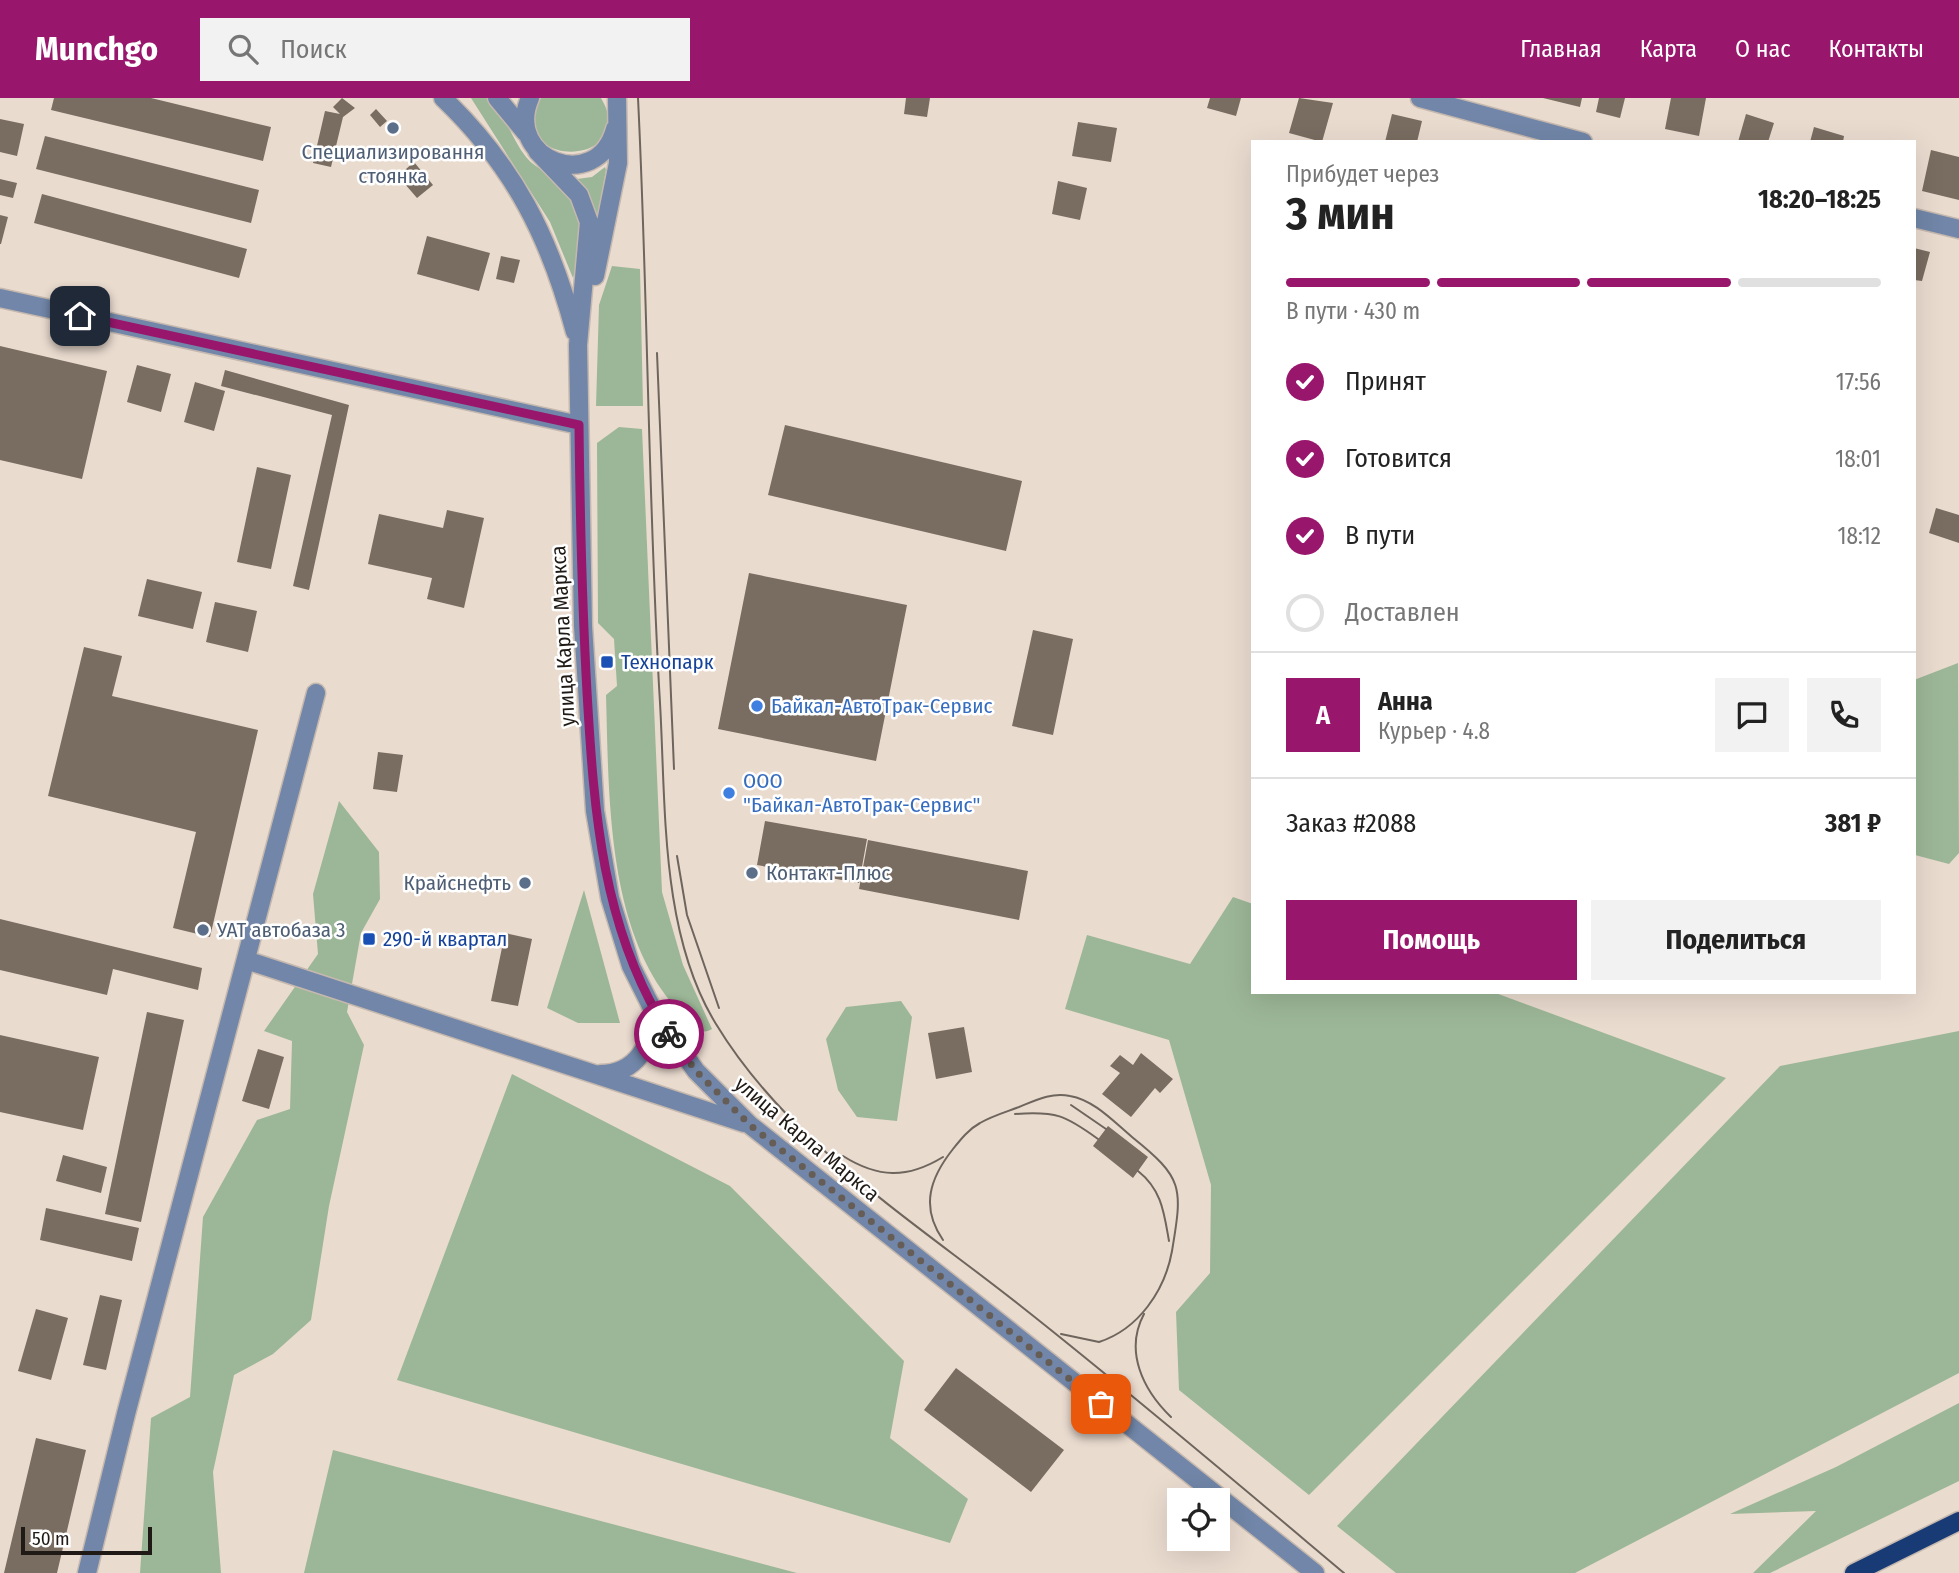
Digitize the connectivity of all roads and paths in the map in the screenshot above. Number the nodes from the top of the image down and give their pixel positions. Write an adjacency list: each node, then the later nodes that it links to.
1 (443, 98): 11 (street)
2 (497, 98): 7 (street, улица Карла Маркса)
3 (530, 98): 7 (street)
4 (1420, 98): 6 (street)
5 (615, 103): 7 (street); 11 (street, улица Карла Маркса)
6 (1576, 140)
7 (534, 145): 11 (street, улица Карла Маркса)
8 (1916, 218): 9 (street)
9 (1959, 229)
10 (0, 298): 12 (street)
11 (579, 345): 12 (street, улица Карла Маркса)
12 (579, 425): 15 (street, улица Карла Маркса)
13 (316, 693): 14 (street)
14 (246, 960): 16 (street); 19 (street)
15 (654, 1012): 16 (street); 17 (street, улица Карла Маркса)
16 (590, 1073): 17 (street)
17 (750, 1125): 20 (street, улица Карла Маркса)
18 (1959, 1521): 21 (main road)
19 (87, 1573)
20 (1315, 1573)
21 (1854, 1573)

